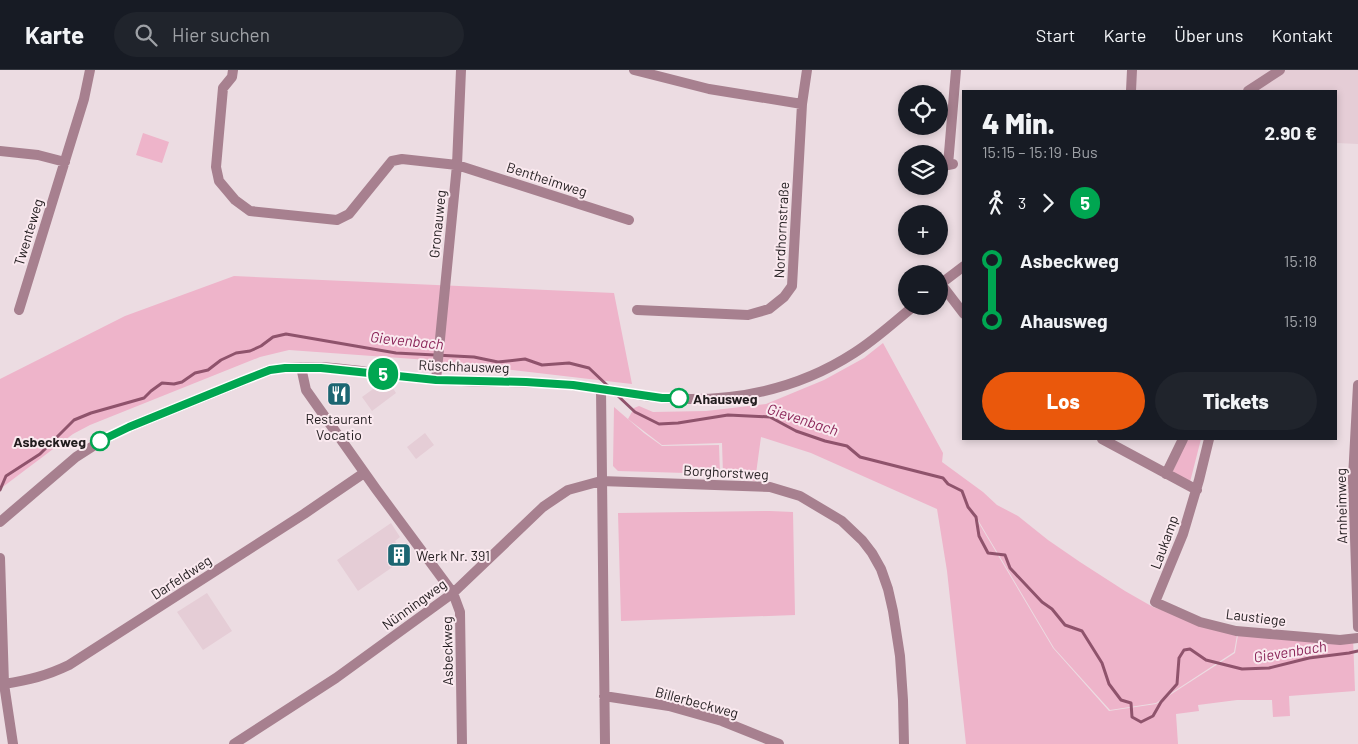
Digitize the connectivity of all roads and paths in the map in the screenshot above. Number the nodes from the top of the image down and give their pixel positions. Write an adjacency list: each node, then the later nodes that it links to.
1 (90, 70): 13 (street, Twenteweg)
2 (233, 70): 15 (street, Bentheimweg)
3 (461, 70): 15 (street, Gronauweg)
4 (634, 70): 11 (street)
5 (807, 70): 11 (street, Nordhornstraße)
6 (956, 70): 14 (street)
7 (1132, 70): 9 (street)
8 (1280, 70): 10 (street)
9 (1131, 90)
10 (1250, 90)
11 (802, 104): 21 (street, Nordhornstraße)
12 (0, 151): 13 (street)
13 (65, 162): 20 (street, Twenteweg)
14 (953, 164)
15 (457, 165): 16 (street, Bentheimweg); 25 (street, Gronauweg)
16 (629, 220)
17 (962, 268): 18 (street)
18 (948, 278)
19 (948, 294): 22 (street)
20 (19, 310)
21 (638, 310)
22 (962, 312)
23 (903, 315): 27 (street, Rüschhausweg)
24 (301, 367): 25 (street, Rüschhausweg); 31 (street, Asbeckweg); 36 (street, Rüschhausweg)
25 (436, 380): 27 (street, Rüschhausweg)
26 (1358, 385): 33 (street, Arnheimweg)
27 (600, 389): 34 (street)
28 (1104, 440): 32 (street)
29 (1183, 440): 32 (street)
30 (1209, 440): 35 (street, Laukamp)
31 (364, 473): 38 (street, Asbeckweg); 42 (street, Darfeldweg)
32 (1166, 474): 35 (street)
33 (1356, 478): 40 (street, Arnheimweg)
34 (601, 481): 38 (street, Nünningweg); 43 (street); 49 (street, Borghorstweg)
35 (1196, 490): 39 (street, Laukamp)
36 (0, 522)
37 (0, 558): 42 (street)
38 (453, 593): 45 (street, Nünningweg); 46 (street, Asbeckweg)
39 (1155, 602): 41 (street, Laustiege)
40 (1358, 627)
41 (1358, 638)
42 (4, 684): 44 (street)
43 (604, 696): 47 (street); 48 (street, Billerbeckweg)
44 (13, 744)
45 (234, 744)
46 (462, 744)
47 (605, 744)
48 (779, 744)
49 (904, 744)

